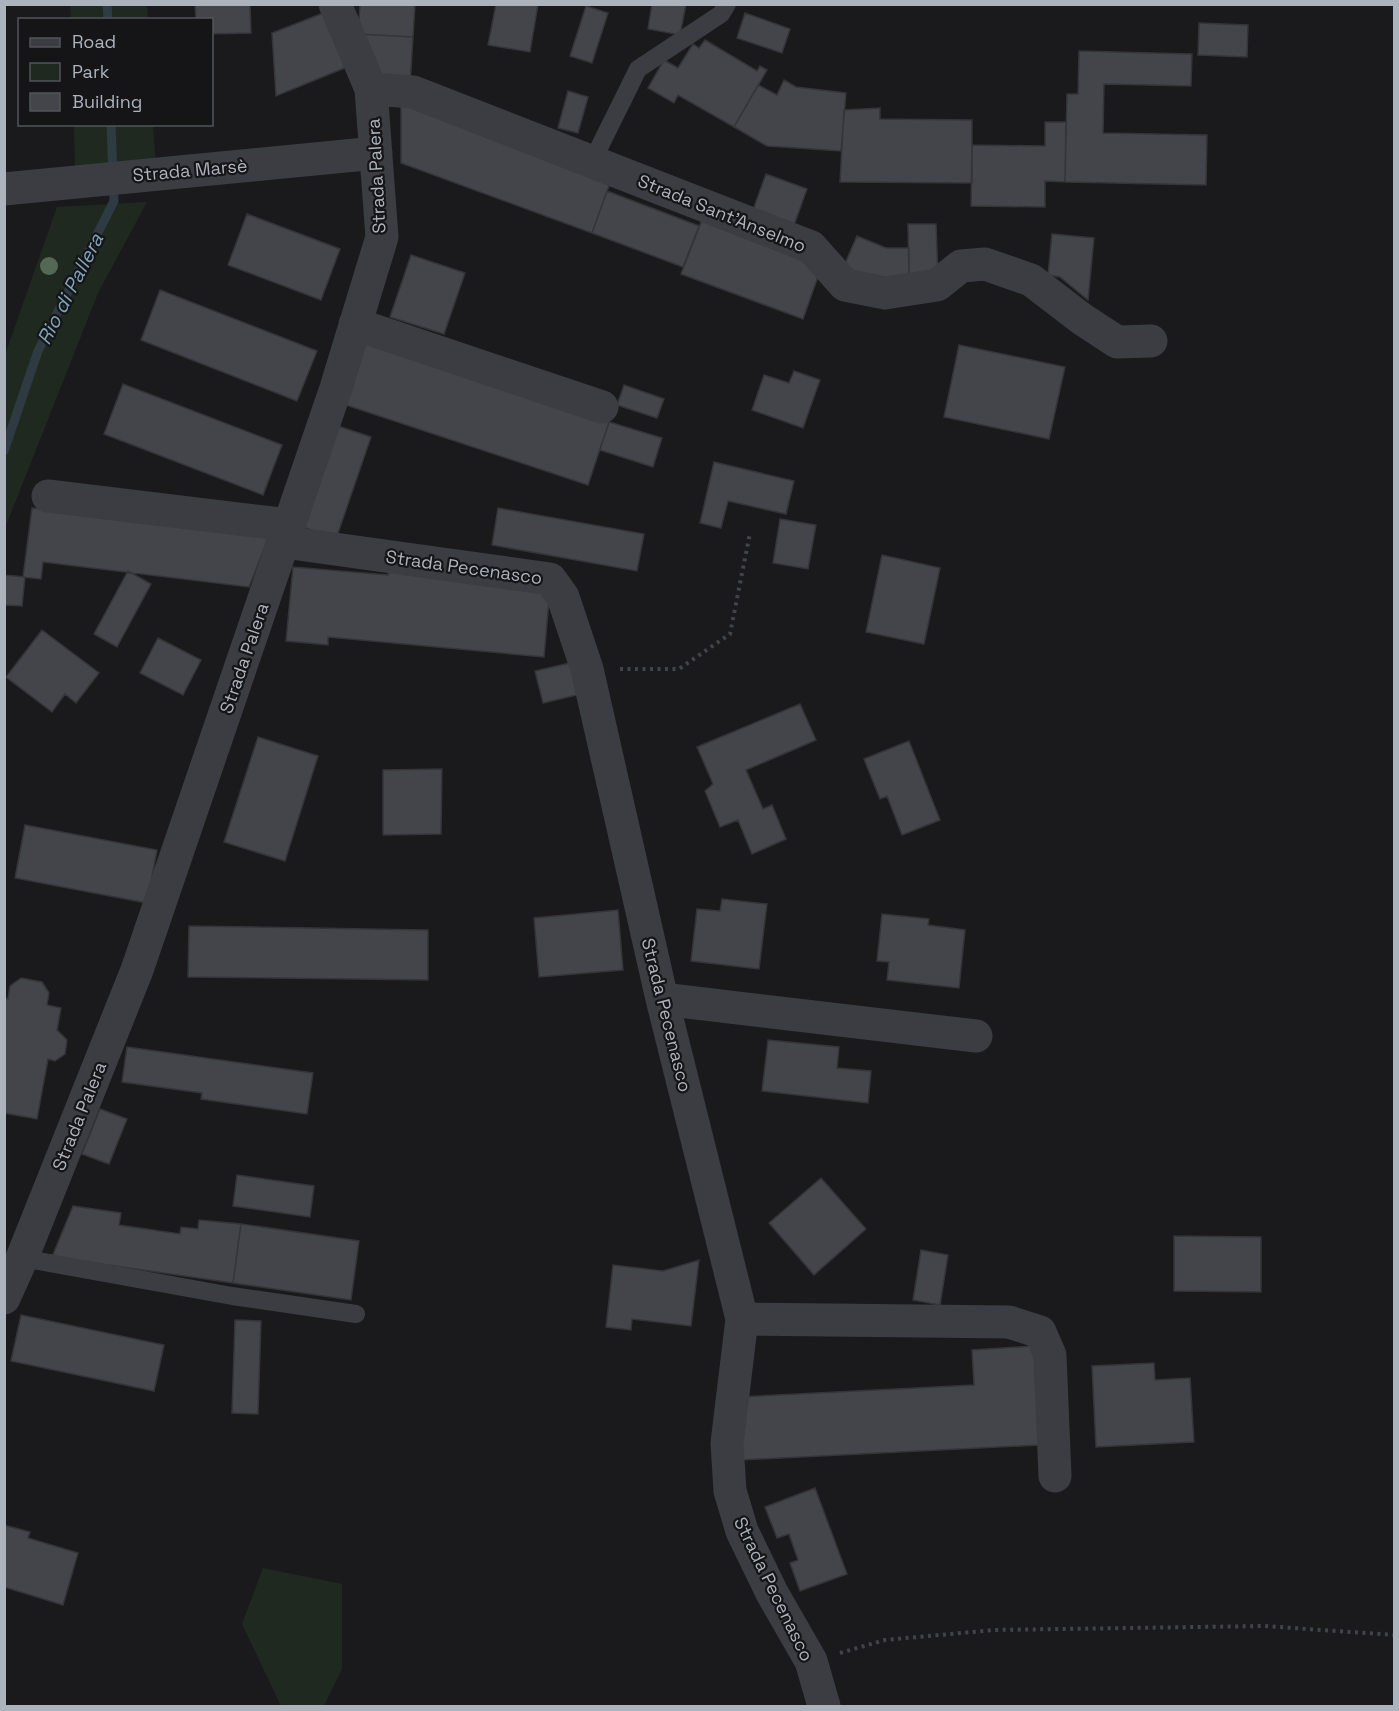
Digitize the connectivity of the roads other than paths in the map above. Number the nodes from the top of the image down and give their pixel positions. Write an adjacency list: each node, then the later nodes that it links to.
1 (336, 4): 3 (street, Strada Palera)
2 (728, 4): 5 (lane)
3 (371, 89): 4 (street, Strada Palera); 5 (street, Strada Sant'Anselmo)
4 (376, 153): 6 (street, Strada Marsè); 7 (street, Strada Palera)
5 (592, 162): 8 (street, Strada Sant'Anselmo)
6 (4, 189)
7 (355, 324): 9 (street); 11 (street, Strada Palera)
8 (1151, 341)
9 (602, 407)
10 (48, 496): 11 (street, Strada Pecenasco)
11 (286, 534): 12 (street, Strada Pecenasco); 14 (street, Strada Palera)
12 (662, 999): 13 (street); 16 (street, Strada Pecenasco)
13 (976, 1036)
14 (12, 1273): 15 (lane)
15 (356, 1314)
16 (742, 1320): 17 (street); 18 (street, Strada Pecenasco)
17 (1055, 1476)
18 (824, 1707)

